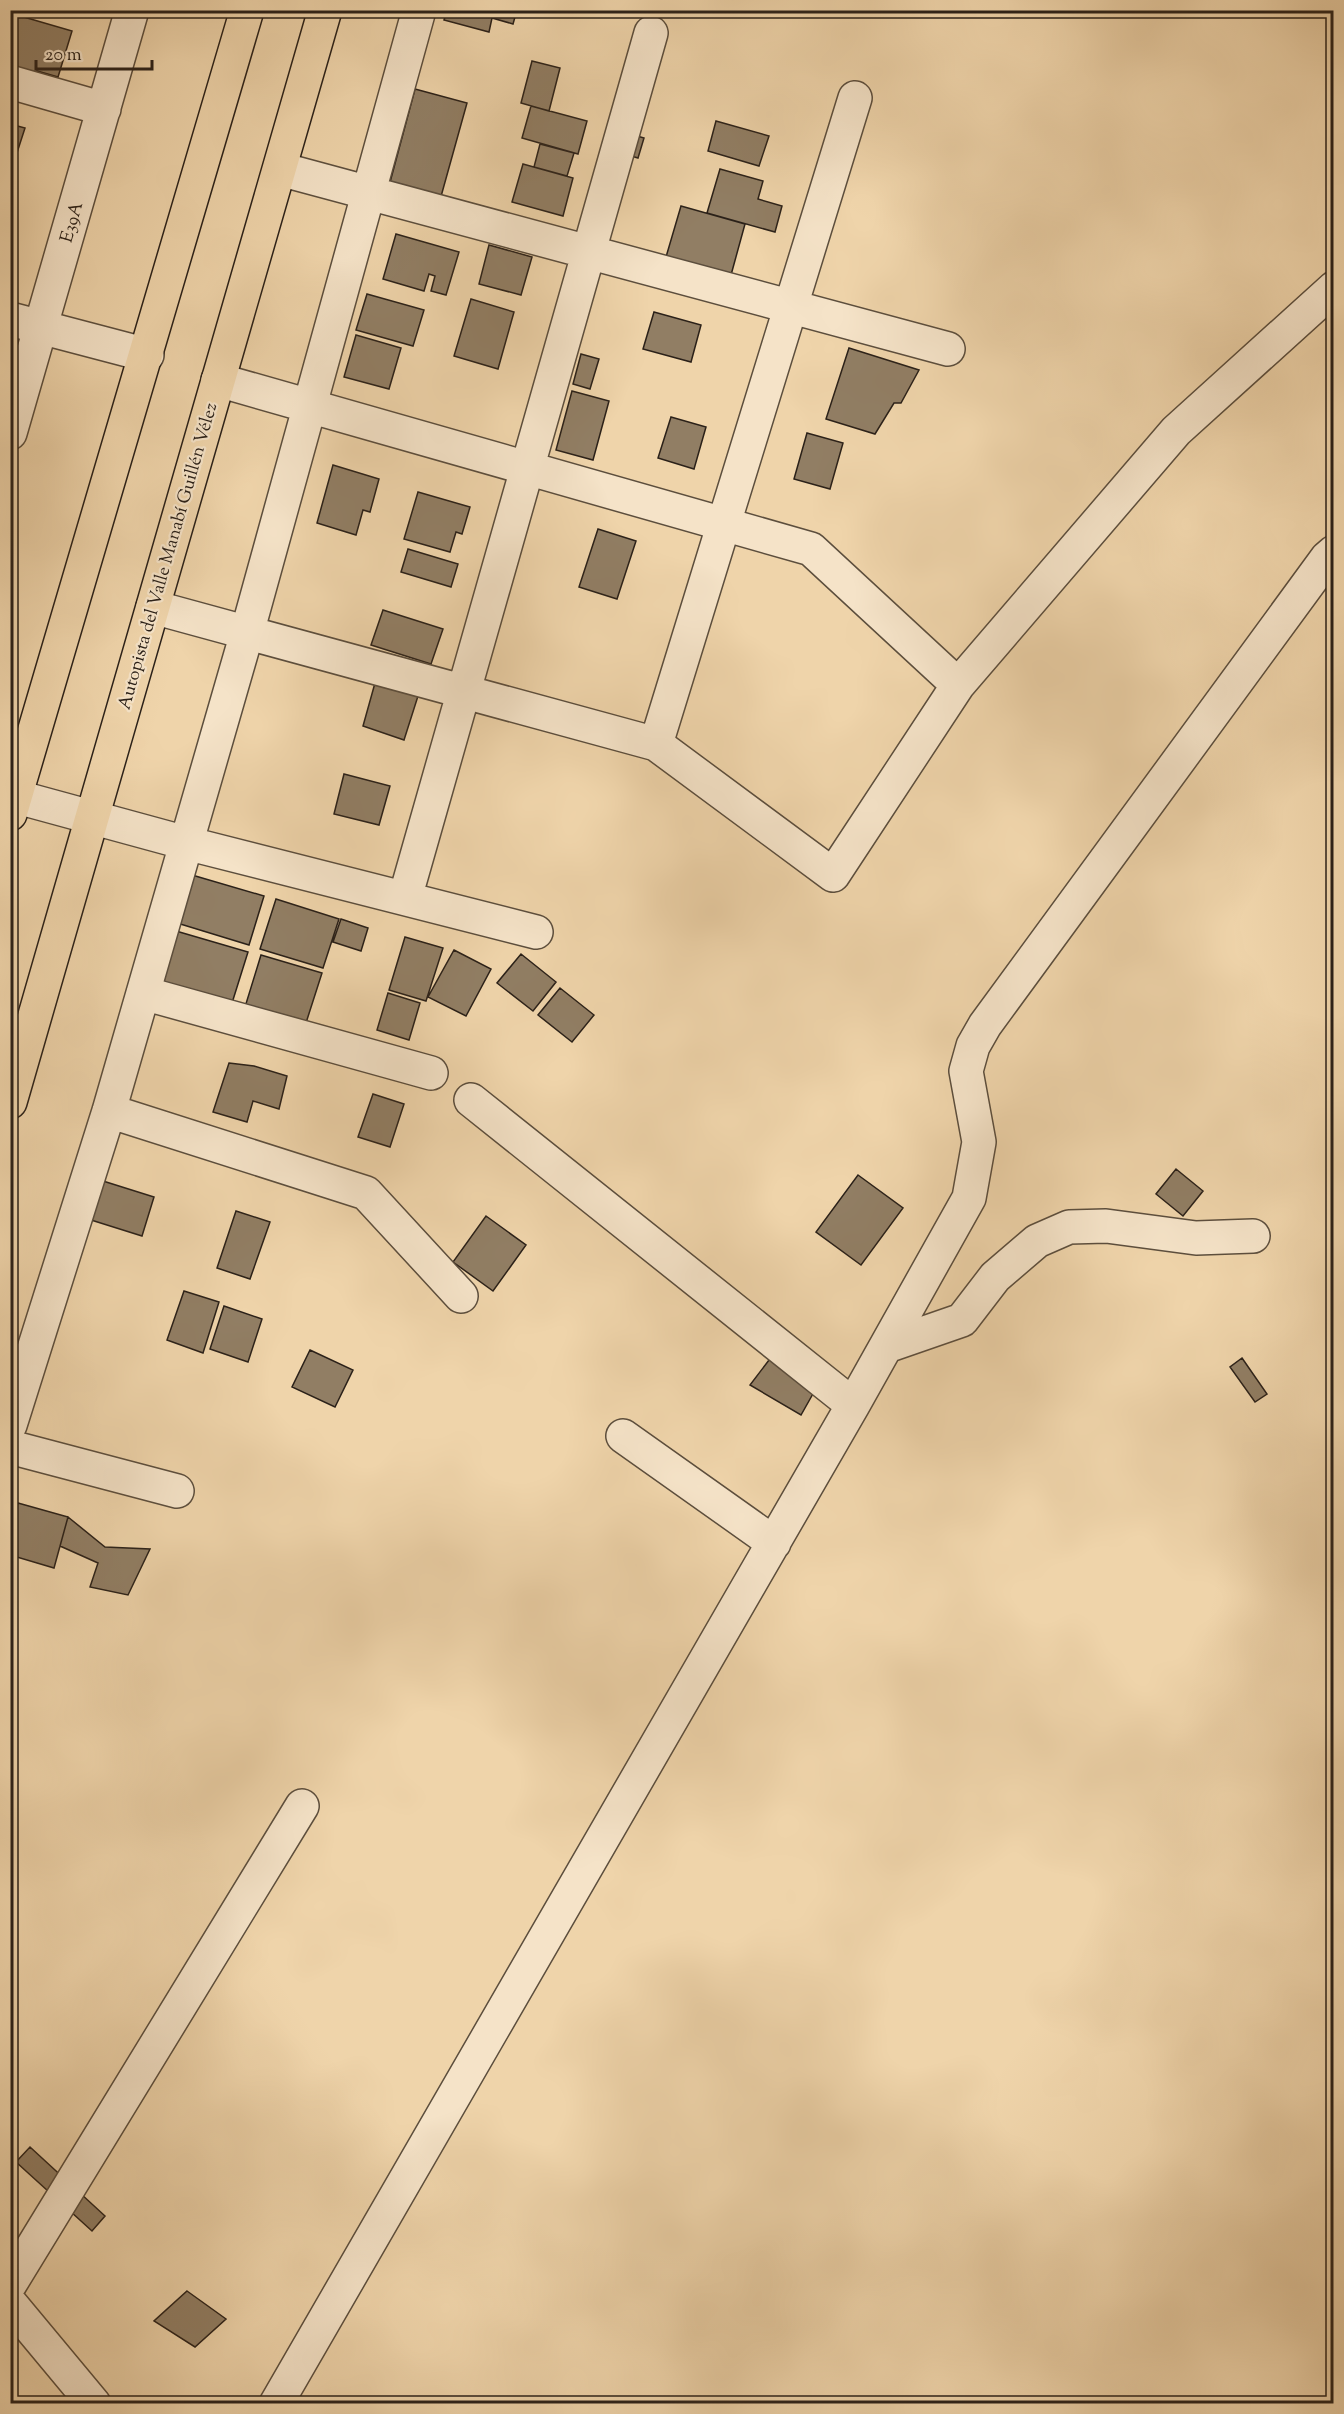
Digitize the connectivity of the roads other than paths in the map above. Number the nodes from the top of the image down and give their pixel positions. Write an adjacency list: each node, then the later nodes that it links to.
1 (132, 10): 8 (street, E39A)
2 (247, 10): 16 (main road)
3 (325, 10): 9 (main road, Autopista del Valle Manabí Guillén Vélez)
4 (419, 10): 10 (street)
5 (651, 33): 11 (street)
6 (10, 82): 8 (street)
7 (855, 98): 13 (street)
8 (104, 109): 14 (street, E39A)
9 (280, 169): 10 (street); 17 (main road, Autopista del Valle Manabí Guillén Vélez)
10 (369, 193): 11 (street); 18 (street)
11 (590, 252): 13 (street); 20 (street)
12 (1334, 288): 25 (street)
13 (790, 306): 15 (street); 21 (street)
14 (25, 324): 16 (street); 19 (street, E39A)
15 (948, 350)
16 (147, 355): 28 (main road)
17 (218, 380): 18 (street); 23 (main road, Autopista del Valle Manabí Guillén Vélez)
18 (309, 407): 20 (street); 24 (street)
19 (10, 433)
20 (527, 469): 21 (street); 26 (street)
21 (724, 524): 25 (street); 27 (street)
22 (1334, 552): 40 (street)
23 (153, 607): 24 (street); 29 (main road, Autopista del Valle Manabí Guillén Vélez)
24 (247, 633): 26 (street); 30 (street)
25 (958, 685): 27 (street)
26 (463, 692): 27 (street); 31 (street)
27 (656, 744)
28 (12, 801): 29 (street)
29 (91, 817): 30 (street); 36 (main road, Autopista del Valle Manabí Guillén Vélez)
30 (186, 843): 31 (street); 33 (street)
31 (405, 898): 32 (street)
32 (536, 932)
33 (143, 993): 34 (street); 37 (street)
34 (431, 1073)
35 (471, 1100): 41 (street)
36 (10, 1102)
37 (109, 1111): 39 (street); 42 (street)
38 (1253, 1236): 40 (street)
39 (461, 1296)
40 (887, 1346): 41 (street)
41 (853, 1405): 46 (street)
42 (10, 1425)
43 (623, 1436): 46 (street)
44 (10, 1447): 45 (street)
45 (177, 1491)
46 (774, 1543): 51 (street)
47 (303, 1806): 48 (street)
48 (10, 2283)
49 (10, 2303): 50 (street)
50 (94, 2403)
51 (276, 2403)

